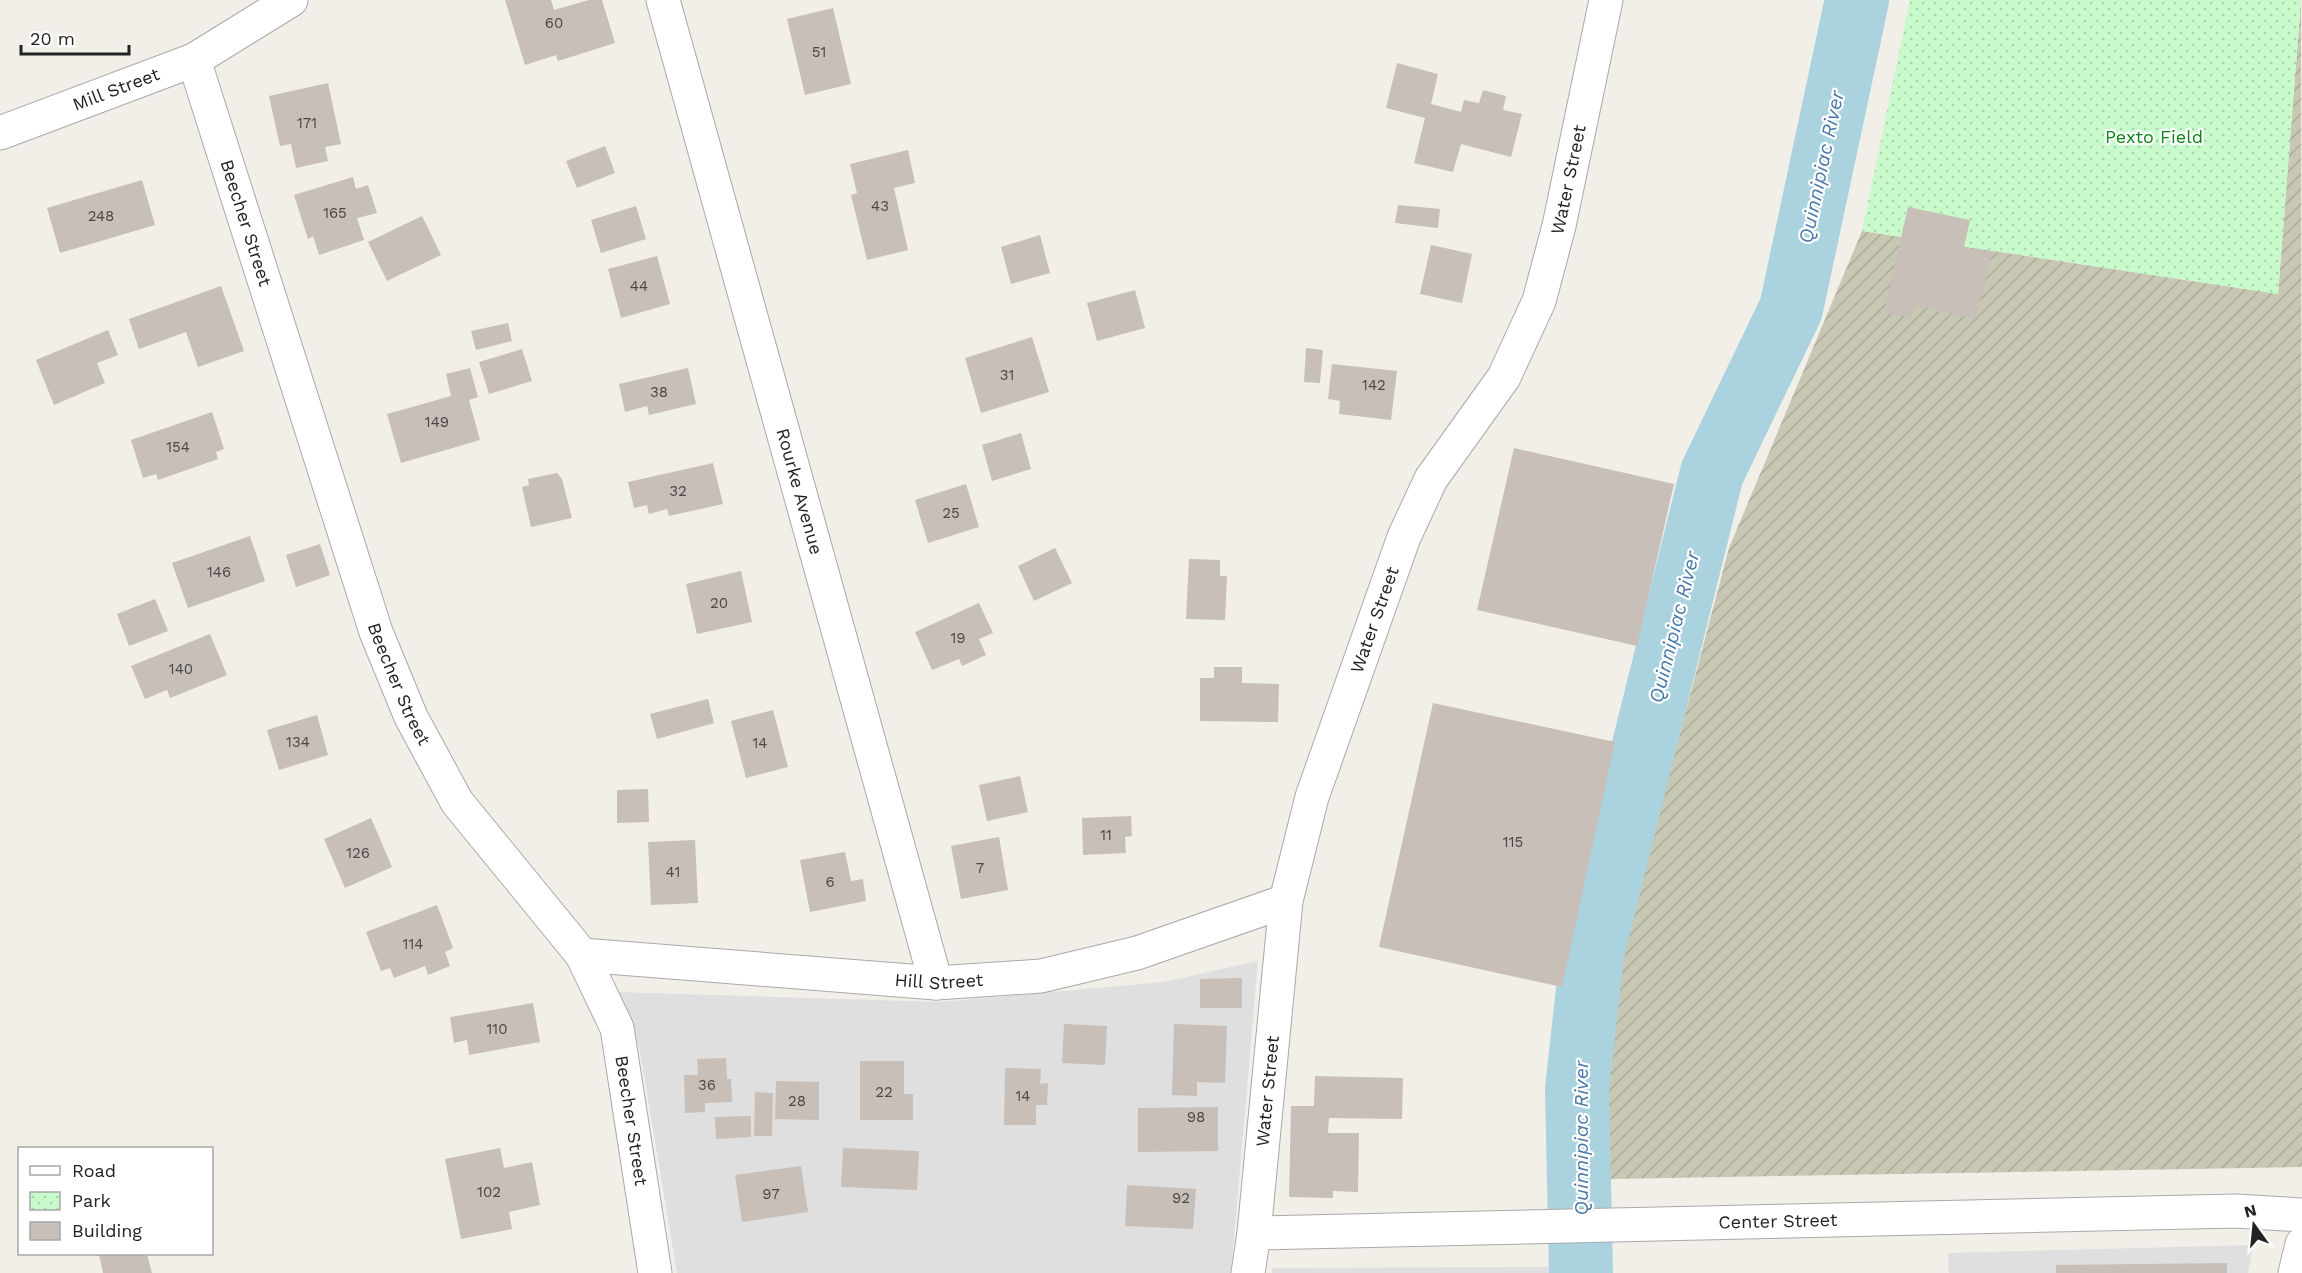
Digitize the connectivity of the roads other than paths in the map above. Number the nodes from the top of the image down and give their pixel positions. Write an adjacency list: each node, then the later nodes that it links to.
1 (291, 0): 4 (street, Mill Street)
2 (663, 0): 8 (street, Rourke Avenue)
3 (1606, 0): 6 (street, Water Street)
4 (194, 60): 5 (street, Mill Street); 7 (street, Beecher Street)
5 (0, 134)
6 (1286, 901): 8 (street, Hill Street); 10 (street, Water Street)
7 (582, 955): 8 (street, Hill Street); 12 (street, Beecher Street)
8 (936, 983)
9 (2302, 1215): 10 (street, Center Street)
10 (1254, 1233): 13 (street, Water Street)
11 (2302, 1244): 14 (street)
12 (655, 1273)
13 (1248, 1273)
14 (2295, 1273)

